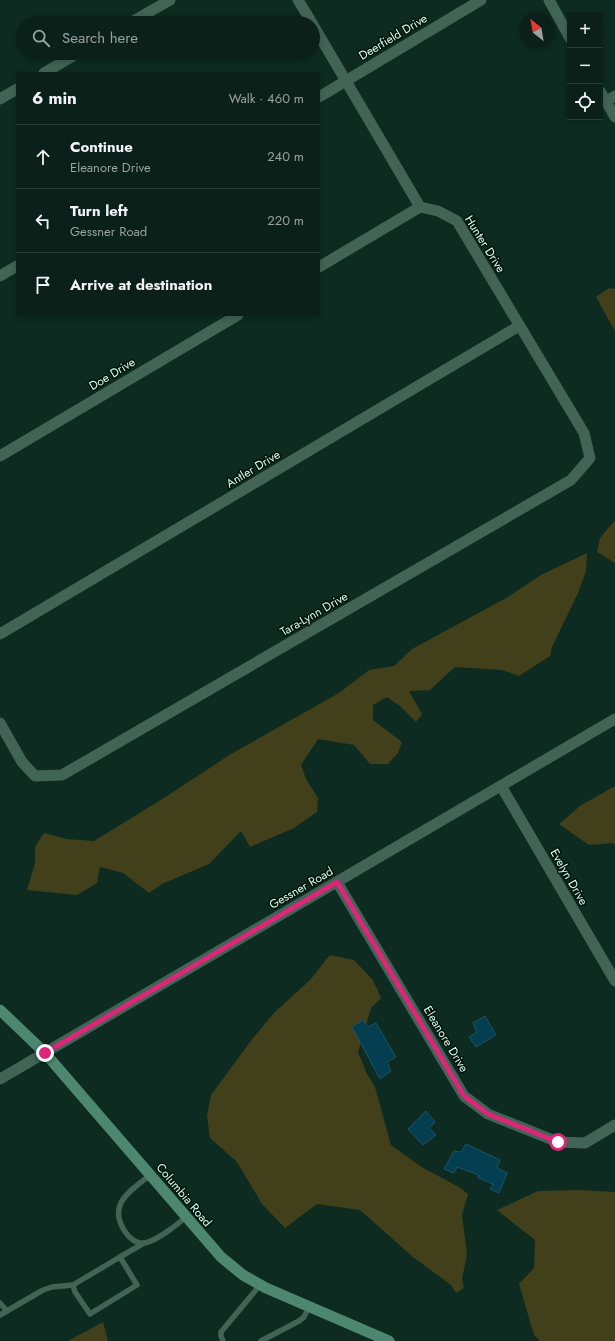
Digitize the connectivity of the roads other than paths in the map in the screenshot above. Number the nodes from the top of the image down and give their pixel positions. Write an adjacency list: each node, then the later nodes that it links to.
1 (170, 0): 5 (street)
2 (298, 0): 6 (street)
3 (481, 0): 11 (street, Deerfield Drive)
4 (549, 0): 7 (street)
5 (142, 16)
6 (307, 16)
7 (567, 33)
8 (320, 37): 11 (street)
9 (66, 60): 10 (street)
10 (46, 72)
11 (346, 81): 13 (street, Deerfield Drive); 17 (street)
12 (16, 90): 14 (street)
13 (320, 96)
14 (0, 99)
15 (610, 99): 16 (street)
16 (615, 118)
17 (420, 207): 18 (street); 22 (street, Hunter Drive)
18 (320, 266)
19 (16, 267): 20 (street)
20 (0, 276)
21 (236, 316): 24 (street, Doe Drive)
22 (519, 326): 23 (street, Hunter Drive); 25 (street, Antler Drive)
23 (584, 433): 27 (street, Tara-Lynn Drive)
24 (0, 456)
25 (0, 634)
26 (615, 719): 28 (street, Gessner Road)
27 (0, 723)
28 (501, 786): 29 (street, Gessner Road); 30 (street, Evelyn Drive)
29 (337, 882): 32 (street, Gessner Road); 34 (street, Eleanore Drive)
30 (615, 981)
31 (0, 1010): 32 (main road, Columbia Road)
32 (45, 1053): 33 (street, Gessner Road); 35 (main road, Columbia Road)
33 (0, 1079)
34 (615, 1125)
35 (150, 1175): 36 (main road, Columbia Road); 37 (lane)
36 (186, 1217): 37 (lane); 40 (main road, Columbia Road)
37 (145, 1243): 38 (lane)
38 (120, 1257): 39 (lane); 39 (lane)
39 (73, 1285): 43 (lane)
40 (260, 1285): 42 (main road, Columbia Road); 45 (lane)
41 (0, 1303): 43 (lane)
42 (309, 1307): 46 (lane); 47 (main road, Columbia Road)
43 (7, 1311): 44 (lane)
44 (0, 1315)
45 (223, 1341)
46 (261, 1341)
47 (389, 1341)

